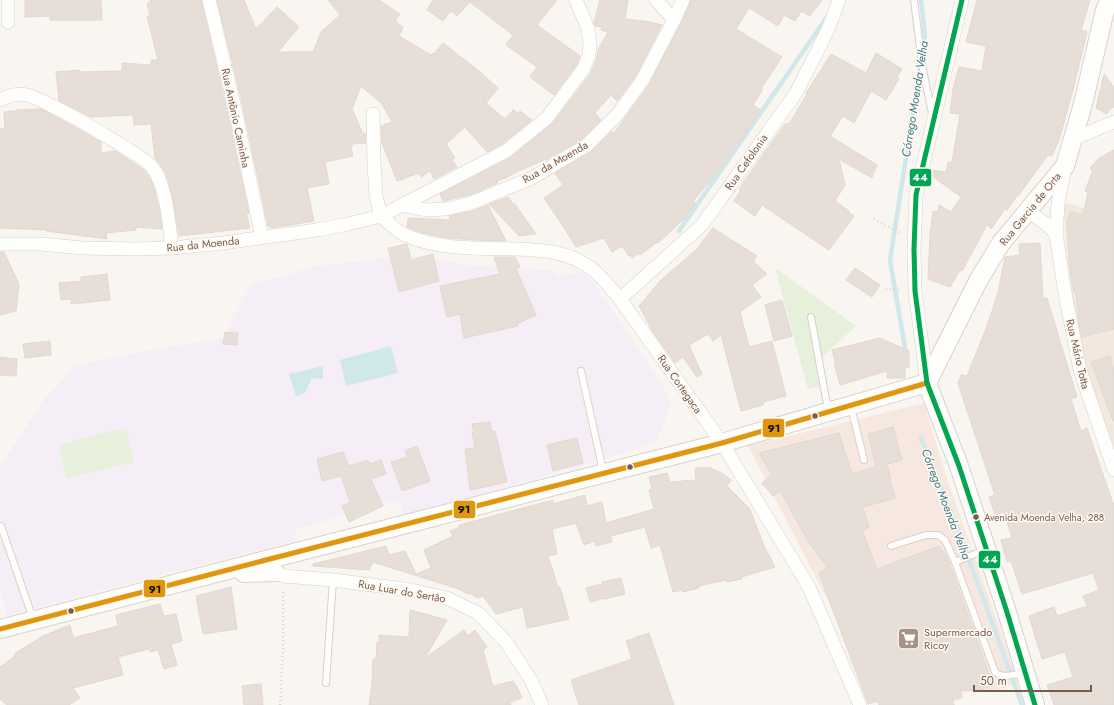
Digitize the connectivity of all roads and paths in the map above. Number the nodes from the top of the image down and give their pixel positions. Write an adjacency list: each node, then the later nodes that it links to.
1 (8, 0): 11 (street)
2 (209, 0): 24 (street, Rua Antônio Caminha)
3 (576, 0): 18 (street, Rua da Moenda)
4 (656, 0): 10 (street)
5 (683, 0): 10 (street, Rua da Moenda)
6 (839, 0): 29 (street, Rua Cefolonia)
7 (914, 0): 14 (lane)
8 (962, 0): 14 (street)
9 (1110, 0): 16 (street, Rua Garcia de Orta)
10 (674, 20): 18 (street, Rua da Moenda)
11 (8, 22)
12 (0, 100): 26 (street)
13 (373, 114): 20 (street)
14 (934, 122): 32 (street)
15 (1114, 122): 16 (street)
16 (1073, 139): 17 (street, Rua Garcia de Orta)
17 (1065, 166): 19 (street, Rua Garcia de Orta); 23 (street, Rua Mário Totta)
18 (402, 205): 20 (street, Rua da Moenda)
19 (1028, 211): 23 (street); 32 (street, Rua Garcia de Orta)
20 (381, 216): 24 (street, Rua da Moenda); 29 (street, Rua Cortegaca)
21 (874, 219): 22 (path)
22 (901, 233)
23 (1056, 234): 37 (street, Rua Mário Totta)
24 (262, 237): 26 (street, Rua da Moenda)
25 (0, 244): 26 (street, Rua da Moenda)
26 (172, 248)
27 (886, 290): 28 (path)
28 (909, 290)
29 (620, 299): 35 (street, Rua Cortegaca)
30 (811, 317): 34 (lane)
31 (582, 371): 38 (lane)
32 (927, 383): 33 (street); 41 (street)
33 (850, 406): 34 (street); 36 (lane)
34 (829, 412): 35 (street)
35 (722, 443): 38 (street); 51 (street, Rua Cortegaca)
36 (864, 460)
37 (1114, 470)
38 (604, 474): 43 (street)
39 (1, 526): 45 (lane)
40 (891, 546): 42 (lane)
41 (986, 549): 42 (lane); 47 (street)
42 (956, 562): 47 (lane)
43 (274, 569): 44 (street, Rua Luar do Sertão); 45 (street); 49 (path)
44 (333, 580): 48 (lane); 50 (street, Rua Luar do Sertão)
45 (33, 620): 46 (street)
46 (0, 629)
47 (1025, 672): 52 (street)
48 (326, 683)
49 (280, 705)
50 (542, 705)
51 (860, 705)
52 (1035, 705)

